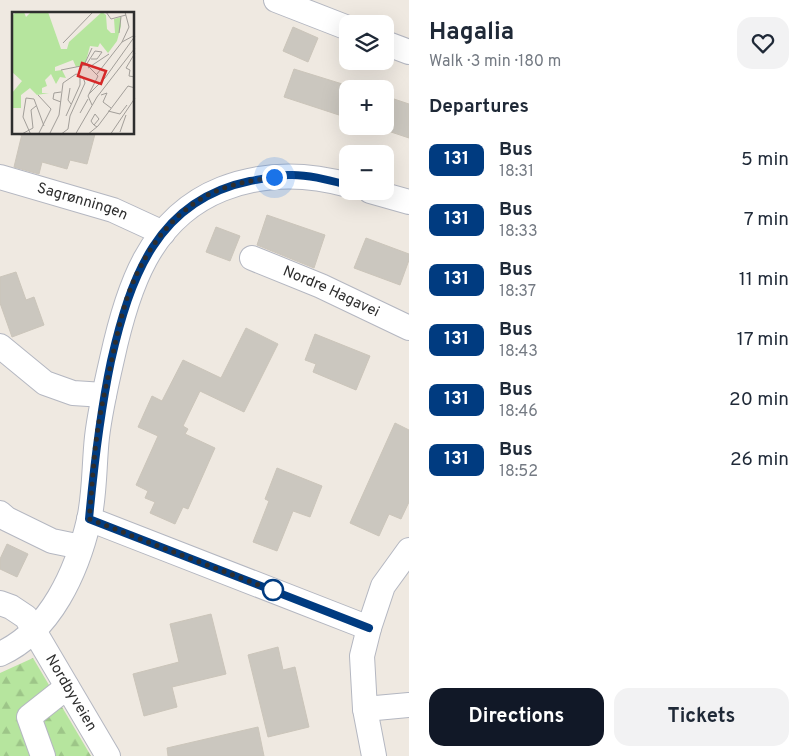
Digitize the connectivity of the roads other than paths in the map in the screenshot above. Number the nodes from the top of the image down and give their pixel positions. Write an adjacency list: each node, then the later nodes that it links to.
1 (276, 0): 2 (street)
2 (339, 24)
3 (394, 46): 4 (street)
4 (409, 52)
5 (0, 177): 9 (street, Sagrønningen)
6 (339, 183): 9 (street)
7 (394, 198): 8 (street)
8 (409, 202)
9 (163, 233): 13 (street)
10 (252, 258): 11 (street, Nordre Hagavei)
11 (409, 328)
12 (0, 346): 13 (street)
13 (104, 395): 15 (street)
14 (0, 513): 16 (street)
15 (89, 519): 16 (street); 19 (street)
16 (81, 547): 20 (street)
17 (409, 550): 19 (street)
18 (0, 603): 20 (street, Nordbyveien)
19 (369, 628): 24 (street)
20 (33, 630): 21 (street); 22 (street, Nordbyveien)
21 (0, 654)
22 (67, 687): 25 (street); 26 (street, Nordbyveien)
23 (409, 706): 24 (street)
24 (365, 709): 27 (street)
25 (43, 756)
26 (108, 756)
27 (374, 756)

